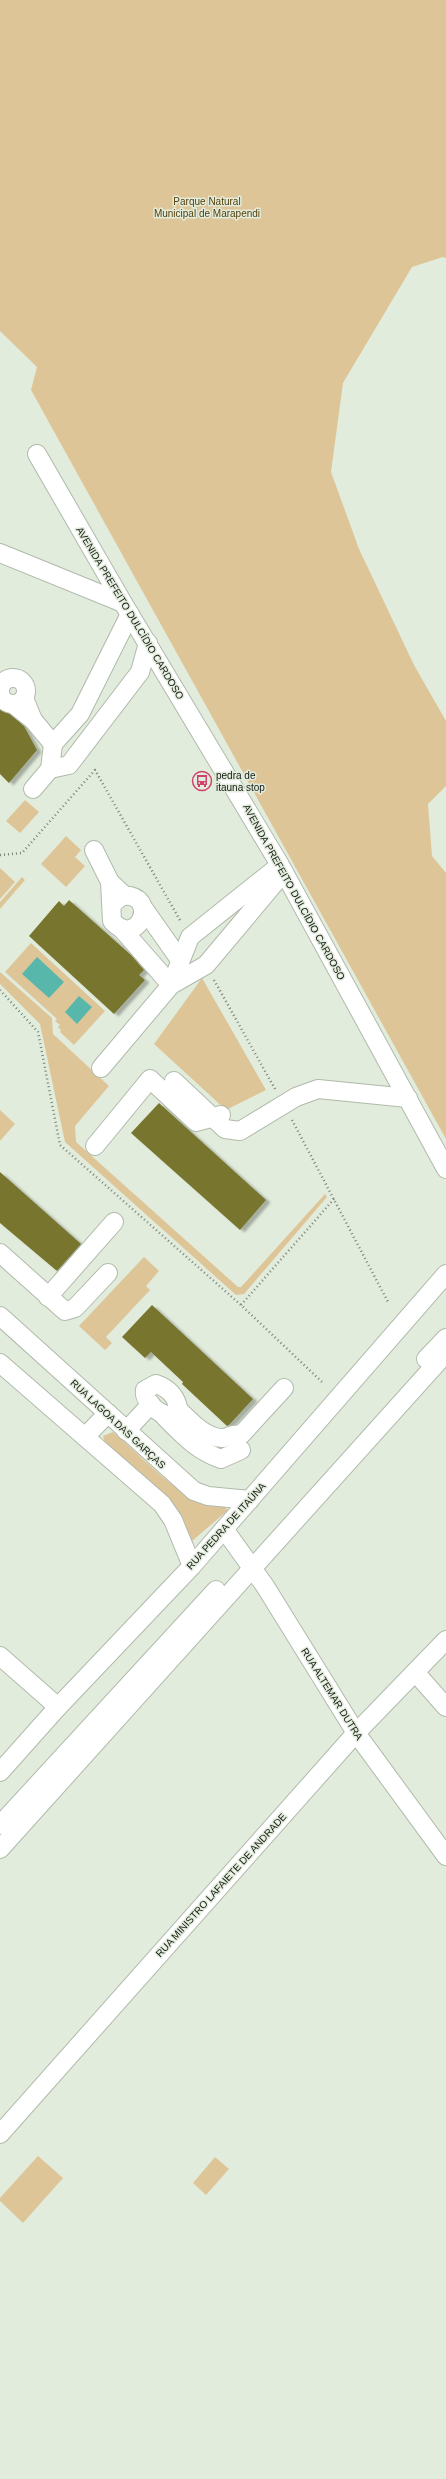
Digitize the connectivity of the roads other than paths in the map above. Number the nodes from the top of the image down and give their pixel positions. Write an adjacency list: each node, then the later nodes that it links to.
1 (37, 454): 3 (street, AVENIDA PREFEITO DULCÍDIO CARDOSO)
2 (0, 553): 3 (street)
3 (127, 609): 4 (street, AVENIDA PREFEITO DULCÍDIO CARDOSO); 6 (street)
4 (148, 643): 7 (street); 12 (street, AVENIDA PREFEITO DULCÍDIO CARDOSO)
5 (2, 685): 8 (street)
6 (80, 714): 7 (street); 8 (street)
7 (98, 728): 9 (street)
8 (53, 744): 9 (street)
9 (50, 769): 10 (street)
10 (33, 789)
11 (94, 850): 13 (street)
12 (282, 868): 16 (street); 17 (street); 20 (street, AVENIDA PREFEITO DULCÍDIO CARDOSO)
13 (118, 901): 14 (street); 15 (street)
14 (142, 906): 15 (street); 16 (street)
15 (121, 928): 17 (street)
16 (180, 960): 17 (street)
17 (171, 985): 18 (street)
18 (101, 1068)
19 (176, 1078): 21 (street)
20 (407, 1096): 21 (street); 23 (street, AVENIDA PREFEITO DULCÍDIO CARDOSO)
21 (217, 1116): 22 (street)
22 (95, 1146)
23 (446, 1169)
24 (114, 1222): 29 (street)
25 (0, 1242): 29 (street)
26 (0, 1253): 29 (street)
27 (105, 1271): 29 (street)
28 (446, 1274): 40 (street, RUA PEDRA DE ITAÚNA)
29 (50, 1294)
30 (0, 1316): 36 (street, RUA LAGOA DAS GARÇAS)
31 (446, 1338): 42 (street)
32 (446, 1353): 42 (street)
33 (0, 1363): 38 (street)
34 (284, 1388): 35 (street)
35 (165, 1410): 37 (street); 39 (street)
36 (108, 1413): 37 (street, RUA LAGOA DAS GARÇAS); 38 (street)
37 (130, 1434): 40 (street, RUA LAGOA DAS GARÇAS)
38 (85, 1437): 43 (street)
39 (238, 1448)
40 (250, 1500): 41 (street, RUA PEDRA DE ITAÚNA)
41 (224, 1528): 42 (street, RUA ALTEMAR DUTRA); 43 (street, RUA PEDRA DE ITAÚNA)
42 (249, 1563): 49 (street, RUA ALTEMAR DUTRA); 51 (street); 52 (street)
43 (192, 1566): 47 (street, RUA PEDRA DE ITAÚNA)
44 (446, 1640): 46 (street, RUA MINISTRO LAFAIETE DE ANDRADE)
45 (0, 1656): 47 (street)
46 (416, 1672): 48 (street); 49 (street, RUA MINISTRO LAFAIETE DE ANDRADE)
47 (58, 1707): 50 (street, RUA PEDRA DE ITAÚNA)
48 (446, 1707)
49 (356, 1733): 53 (street, RUA ALTEMAR DUTRA); 54 (street, RUA MINISTRO LAFAIETE DE ANDRADE)
50 (0, 1772)
51 (0, 1825)
52 (0, 1849)
53 (446, 1856)
54 (0, 2134)

